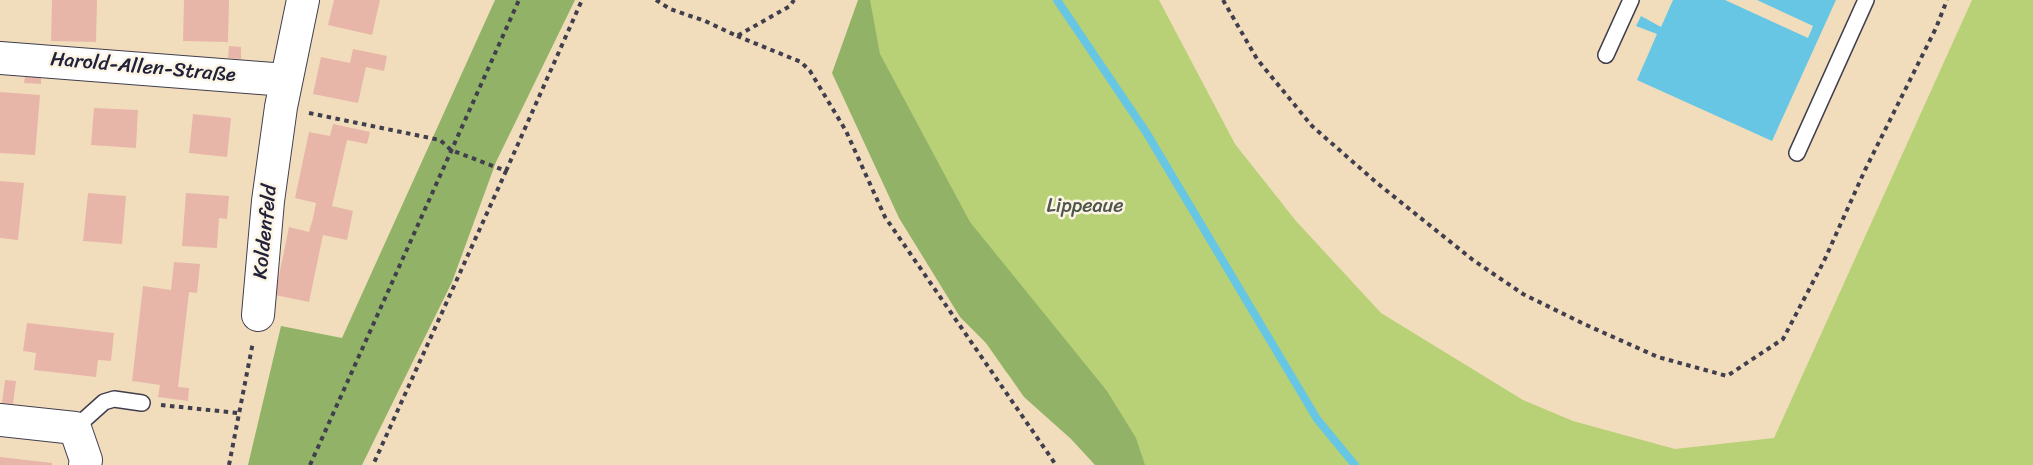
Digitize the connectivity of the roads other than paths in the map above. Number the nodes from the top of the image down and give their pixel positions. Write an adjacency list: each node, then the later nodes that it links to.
1 (303, 0): 6 (street, Koldenfeld)
2 (1631, 0): 4 (lane)
3 (1866, 0): 7 (lane)
4 (1606, 55)
5 (0, 57): 6 (street, Harold-Allen-Straße)
6 (284, 94): 8 (street, Koldenfeld)
7 (1797, 153)
8 (258, 315)
9 (142, 403): 11 (lane)
10 (0, 420): 11 (street)
11 (75, 428): 12 (street)
12 (85, 465)

